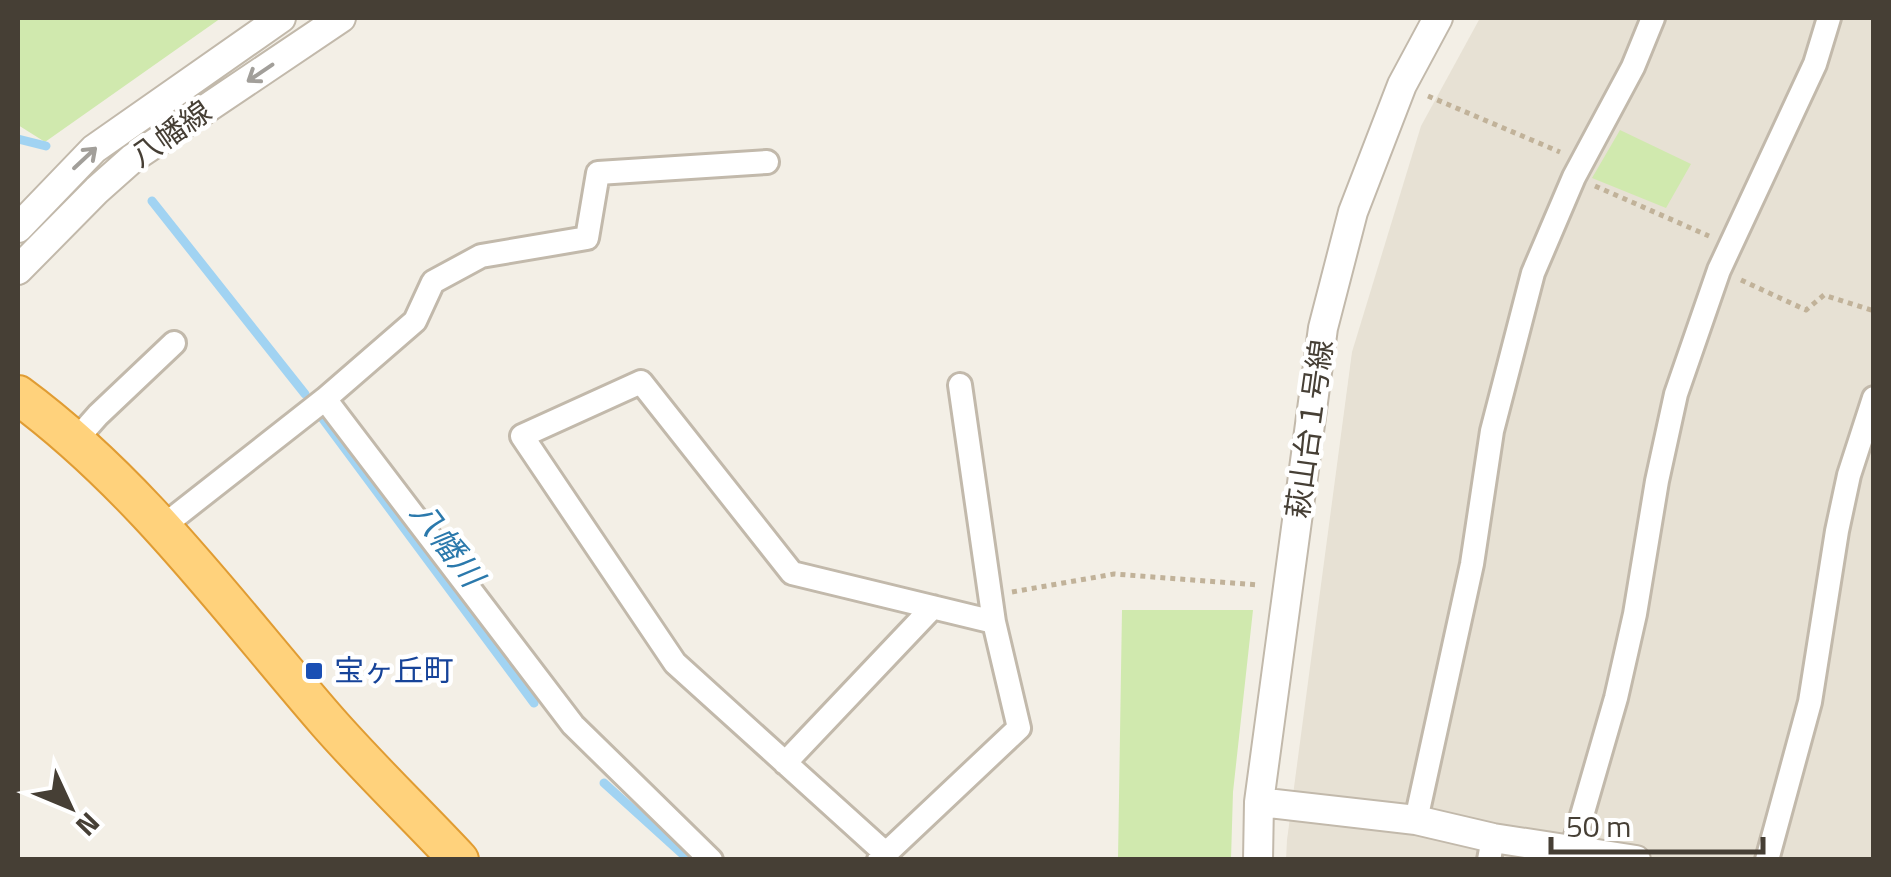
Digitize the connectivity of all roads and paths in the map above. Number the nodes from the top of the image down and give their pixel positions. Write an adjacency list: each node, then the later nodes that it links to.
1 (281, 18): 9 (street, 八幡線, one-way to 1)
2 (341, 18): 11 (street, 八幡線, one-way to 11)
3 (1438, 18): 6 (street, 萩山台１号線)
4 (1653, 18): 8 (street)
5 (1830, 18): 10 (street)
6 (1402, 85): 8 (path); 21 (street, 萩山台１号線)
7 (767, 162): 18 (street)
8 (1578, 170): 10 (path); 27 (street)
9 (18, 228)
10 (1730, 245): 12 (street)
11 (18, 270)
12 (1719, 270): 13 (path); 29 (street)
13 (1874, 312)
14 (174, 343): 19 (street)
15 (960, 385): 22 (street)
16 (18, 395): 19 (highway)
17 (1874, 398): 35 (street)
18 (325, 399): 20 (street); 32 (street)
19 (75, 441): 20 (highway)
20 (162, 527): 31 (highway)
21 (1288, 588): 22 (path); 26 (street, 萩山台１号線)
22 (991, 596): 24 (street)
23 (933, 607): 24 (street); 25 (street); 25 (street)
24 (994, 622): 30 (street)
25 (785, 763): 30 (street)
26 (1259, 802): 27 (street); 33 (street, 萩山台１号線)
27 (1416, 820): 28 (street)
28 (1491, 849): 29 (street)
29 (1572, 850): 34 (street)
30 (882, 856)
31 (459, 860)
32 (710, 860)
33 (1258, 860)
34 (1636, 860)
35 (1768, 860)

